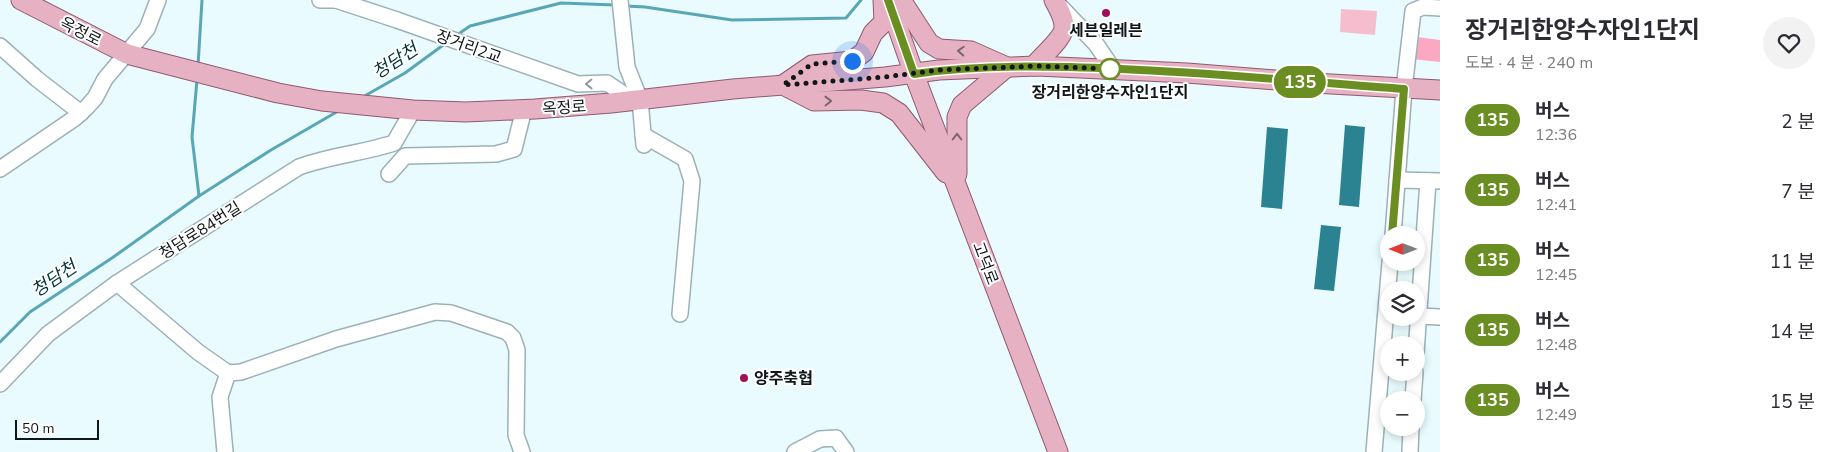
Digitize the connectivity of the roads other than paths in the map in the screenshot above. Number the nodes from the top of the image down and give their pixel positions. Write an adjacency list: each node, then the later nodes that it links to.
1 (21, 0): 13 (main road, 옥정로)
2 (158, 0): 13 (street)
3 (320, 0): 4 (street)
4 (336, 0): 5 (street); 21 (street, 장거리2교, one-way to 4)
5 (343, 0)
6 (620, 0): 21 (street)
7 (883, 0): 18 (main road)
8 (888, 0): 17 (main road, 고덕로)
9 (899, 0): 15 (main road, one-way to 9)
10 (1054, 0): 14 (main road); 16 (street)
11 (1440, 8): 19 (street)
12 (0, 46): 24 (street)
13 (134, 56): 22 (main road, 옥정로); 24 (street)
14 (1034, 66): 15 (main road, 옥정로); 16 (main road, 옥정로)
15 (1007, 67): 17 (main road, 옥정로); 29 (main road, one-way to 15)
16 (1113, 69): 19 (main road, 옥정로)
17 (914, 74): 18 (main road, 옥정로); 29 (main road, 고덕로)
18 (783, 85): 21 (main road, 옥정로); 29 (main road, one-way to 29)
19 (1404, 89): 20 (main road, 옥정로); 27 (street)
20 (1440, 90)
21 (636, 100): 23 (main road, 옥정로); 34 (street)
22 (406, 109): 23 (main road, 옥정로); 33 (street, 청담로84번길)
23 (524, 109): 26 (street)
24 (81, 113): 25 (street)
25 (0, 169)
26 (389, 174)
27 (1397, 180): 28 (street); 30 (street)
28 (1434, 181): 32 (street)
29 (957, 186): 44 (main road, 고덕로)
30 (1393, 226)
31 (1389, 271): 45 (street)
32 (1423, 281)
33 (117, 283): 37 (street); 38 (street, 청담로84번길)
34 (680, 314)
35 (1425, 316): 36 (street)
36 (1440, 317)
37 (228, 373): 40 (street); 41 (street)
38 (0, 384)
39 (1411, 436): 46 (street)
40 (225, 452)
41 (522, 452)
42 (795, 452): 43 (street)
43 (846, 452)
44 (1058, 452)
45 (1374, 452)
46 (1410, 452)

